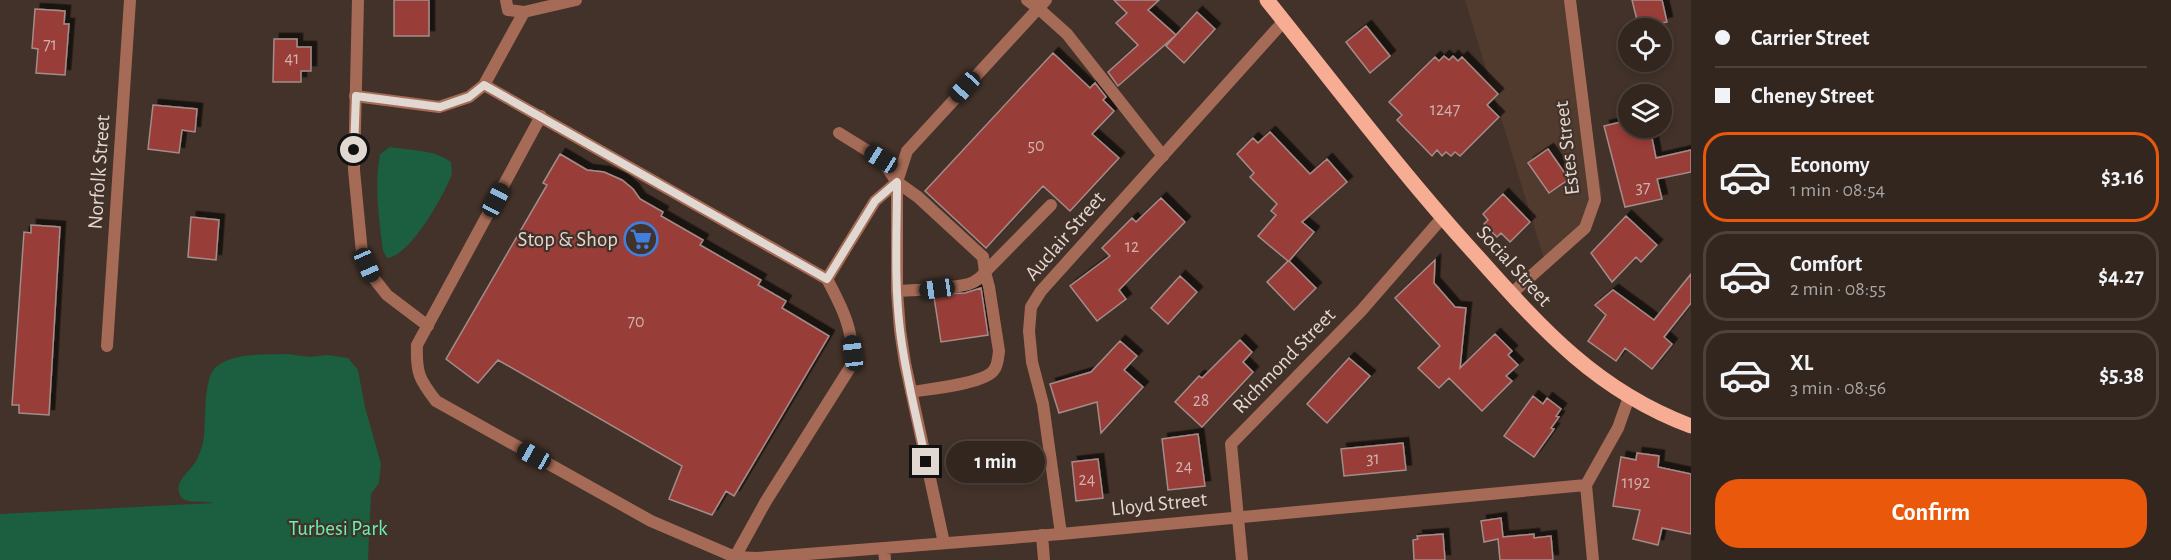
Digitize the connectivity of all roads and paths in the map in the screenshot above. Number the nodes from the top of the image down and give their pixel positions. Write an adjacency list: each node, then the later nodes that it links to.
1 (130, 0): 24 (street, Norfolk Street)
2 (358, 0): 12 (street)
3 (506, 0): 9 (street)
4 (576, 0): 9 (street)
5 (1026, 0): 8 (street)
6 (1267, 0): 10 (main road, Social Street)
7 (1570, 0): 22 (street, Estes Street)
8 (1042, 4): 15 (street); 16 (street)
9 (524, 12): 11 (street)
10 (1284, 21): 15 (street, Auclair Street); 18 (main road, Social Street)
11 (484, 85): 12 (street); 13 (street)
12 (356, 96): 23 (street)
13 (541, 117): 20 (street); 23 (street, Lloyd Street)
14 (839, 133): 16 (street)
15 (1163, 156): 30 (street, Auclair Street)
16 (897, 182): 19 (street); 20 (street); 21 (street)
17 (1051, 205): 19 (street)
18 (1442, 218): 22 (main road, Social Street); 29 (street, Richmond Street)
19 (985, 272): 21 (street); 25 (street)
20 (827, 279): 34 (street)
21 (897, 291): 25 (street)
22 (1511, 294): 26 (main road, Social Street)
23 (428, 326): 34 (street, Lloyd Street)
24 (107, 346)
25 (911, 392): 32 (street)
26 (1629, 397): 27 (main road, Social Street); 28 (street)
27 (1691, 426)
28 (1586, 485): 29 (street, Lloyd Street); 37 (street)
29 (1238, 516): 30 (street, Lloyd Street); 36 (street, Richmond Street)
30 (1061, 534): 31 (street, Lloyd Street)
31 (1042, 535): 32 (street, Lloyd Street); 35 (street)
32 (944, 543): 33 (street, Lloyd Street)
33 (884, 554): 34 (street, Lloyd Street)
34 (735, 556)
35 (1044, 560)
36 (1242, 560)
37 (1593, 560)

